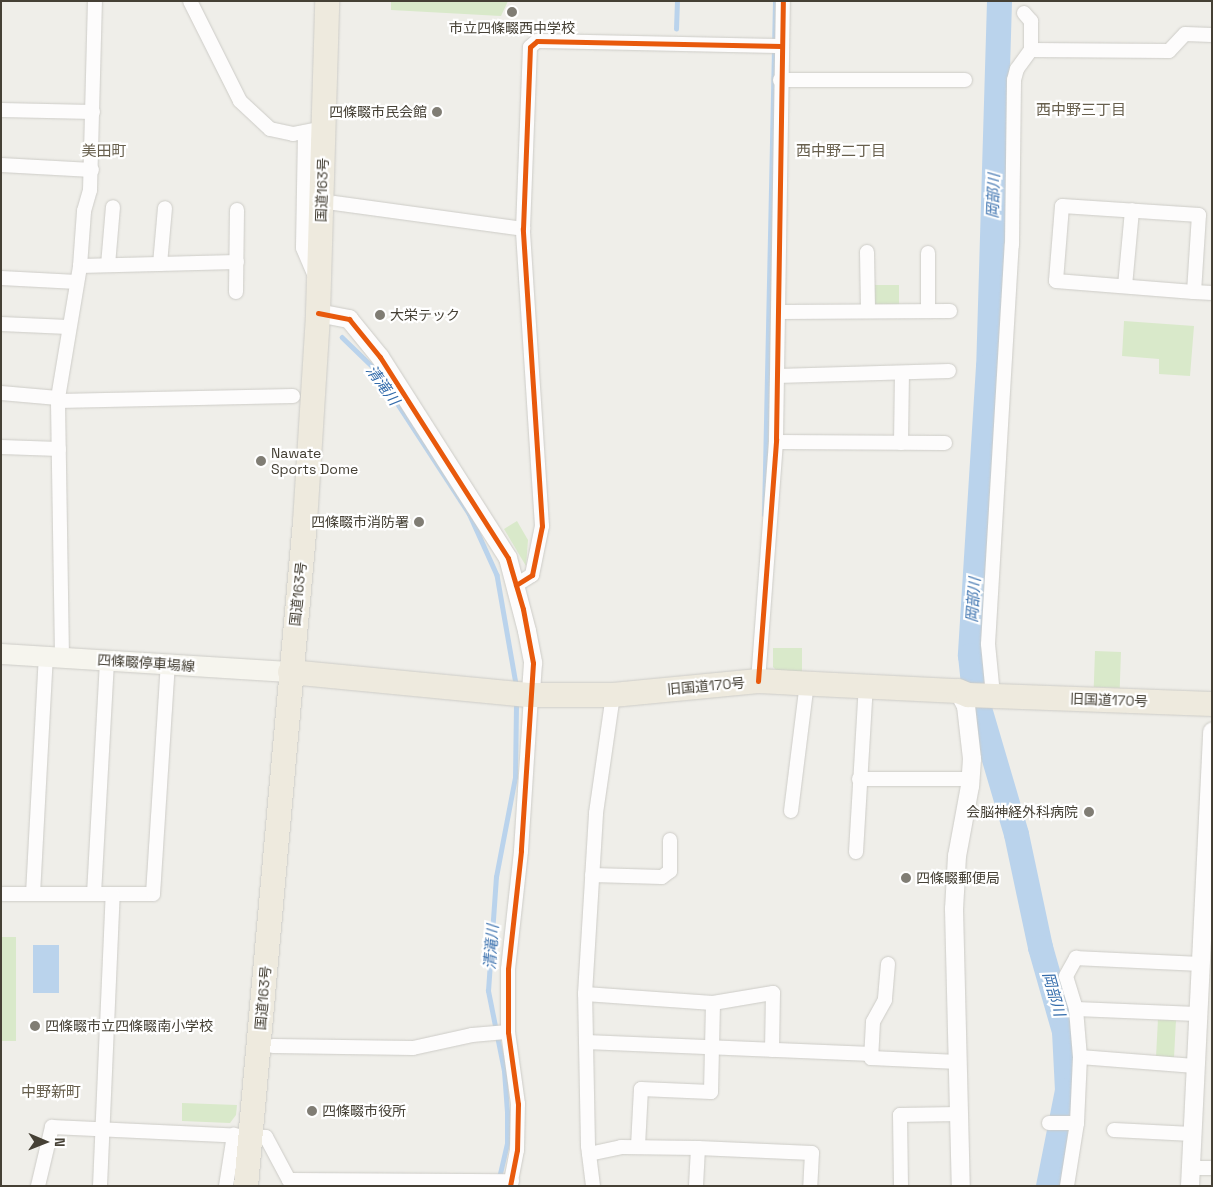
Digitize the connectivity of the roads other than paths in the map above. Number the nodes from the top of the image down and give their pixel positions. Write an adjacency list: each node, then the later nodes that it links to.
1 (95, 1): 13 (street)
2 (190, 1): 14 (street)
3 (327, 1): 14 (highway, 国道163号)
4 (341, 1): 17 (highway, 国道163号)
5 (783, 1): 8 (street)
6 (1024, 13): 9 (street)
7 (1212, 35): 9 (street)
8 (781, 46): 10 (street); 22 (street)
9 (1031, 50): 65 (street)
10 (780, 80): 11 (street); 37 (street)
11 (965, 80)
12 (1, 110): 13 (street)
13 (93, 112): 16 (street)
14 (314, 130): 39 (highway, 国道163号)
15 (1, 165): 16 (street)
16 (92, 170): 28 (street)
17 (334, 203): 22 (street); 39 (highway, 国道163号)
18 (113, 207): 27 (street)
19 (165, 208): 26 (street)
20 (237, 210): 25 (street)
21 (1132, 210): 31 (street); 31 (street); 33 (street)
22 (523, 229): 53 (street)
23 (867, 252): 38 (street)
24 (928, 253): 35 (street)
25 (237, 262): 26 (street); 32 (street)
26 (160, 264): 27 (street)
27 (108, 265): 28 (street)
28 (80, 266): 30 (street)
29 (1, 278): 30 (street)
30 (77, 282): 41 (street)
31 (1125, 286): 33 (street)
32 (236, 292)
33 (1194, 292): 34 (street)
34 (1212, 293)
35 (928, 311): 36 (street); 38 (street)
36 (950, 311)
37 (778, 312): 38 (street); 44 (street)
38 (868, 312)
39 (325, 314): 53 (street); 58 (highway, 国道163号)
40 (1, 324): 41 (street)
41 (68, 327): 47 (street)
42 (949, 372): 43 (street)
43 (902, 373): 44 (street); 49 (street)
44 (777, 376): 48 (street)
45 (1, 393): 47 (street)
46 (293, 396): 47 (street)
47 (58, 400): 52 (street)
48 (776, 442): 49 (street); 59 (street)
49 (901, 443): 50 (street)
50 (945, 443)
51 (1, 448): 52 (street)
52 (59, 449): 55 (street)
53 (516, 585): 63 (street)
54 (1, 654): 55 (main road, 四條畷停車場線)
55 (54, 657): 56 (main road, 四條畷停車場線); 75 (street)
56 (107, 660): 57 (main road, 四條畷停車場線); 76 (street)
57 (168, 664): 58 (main road, 四條畷停車場線); 77 (street)
58 (297, 672): 63 (highway, 旧国道170号); 87 (highway, 国道163号); 100 (highway, 国道163号)
59 (758, 681): 60 (highway, 旧国道170号); 64 (highway, 旧国道170号)
60 (807, 683): 61 (highway, 旧国道170号); 70 (street)
61 (866, 686): 62 (highway, 旧国道170号); 68 (street)
62 (958, 692): 65 (highway, 旧国道170号); 69 (street)
63 (531, 695): 64 (highway, 旧国道170号); 85 (street)
64 (613, 695): 73 (street)
65 (994, 695): 66 (highway, 旧国道170号)
66 (1212, 704)
67 (1212, 732): 78 (street)
68 (859, 779): 69 (street); 72 (street)
69 (971, 779): 92 (street)
70 (790, 811)
71 (670, 840): 73 (street)
72 (856, 852)
73 (592, 876): 81 (street)
74 (3, 894): 75 (street)
75 (33, 894): 76 (street)
76 (94, 894): 77 (street)
77 (113, 894): 97 (street)
78 (1206, 944): 80 (street)
79 (888, 964): 90 (street)
80 (1199, 964): 83 (street); 84 (street)
81 (584, 994): 82 (street); 86 (street)
82 (713, 1003): 88 (street); 89 (street)
83 (1076, 1009): 84 (street); 91 (street)
84 (1197, 1014): 93 (street)
85 (506, 1032): 87 (street); 106 (street)
86 (586, 1042): 88 (street); 103 (street)
87 (273, 1046): 100 (highway, 国道163号)
88 (712, 1047): 89 (street); 101 (street)
89 (772, 1050): 90 (street)
90 (872, 1054): 92 (street)
91 (1080, 1057): 93 (street); 96 (street)
92 (958, 1062): 94 (street)
93 (1195, 1066): 99 (street)
94 (959, 1114): 116 (street); 117 (street)
95 (1049, 1123): 96 (street)
96 (1077, 1123): 118 (street)
97 (103, 1129): 100 (street); 108 (street); 109 (street)
98 (1114, 1130): 99 (street)
99 (1192, 1134): 104 (street)
100 (250, 1136): 107 (street); 110 (street); 111 (highway, 国道163号); 112 (highway, 国道163号)
101 (638, 1146): 102 (street); 103 (street)
102 (698, 1148): 114 (street); 115 (street)
103 (589, 1154): 113 (street)
104 (1190, 1168): 105 (street); 119 (street)
105 (1212, 1168)
106 (505, 1182): 107 (street)
107 (287, 1183)
108 (38, 1186)
109 (100, 1186)
110 (226, 1186)
111 (246, 1186)
112 (260, 1186)
113 (593, 1186)
114 (696, 1186)
115 (810, 1186)
116 (900, 1186)
117 (961, 1186)
118 (1067, 1186)
119 (1190, 1186)

